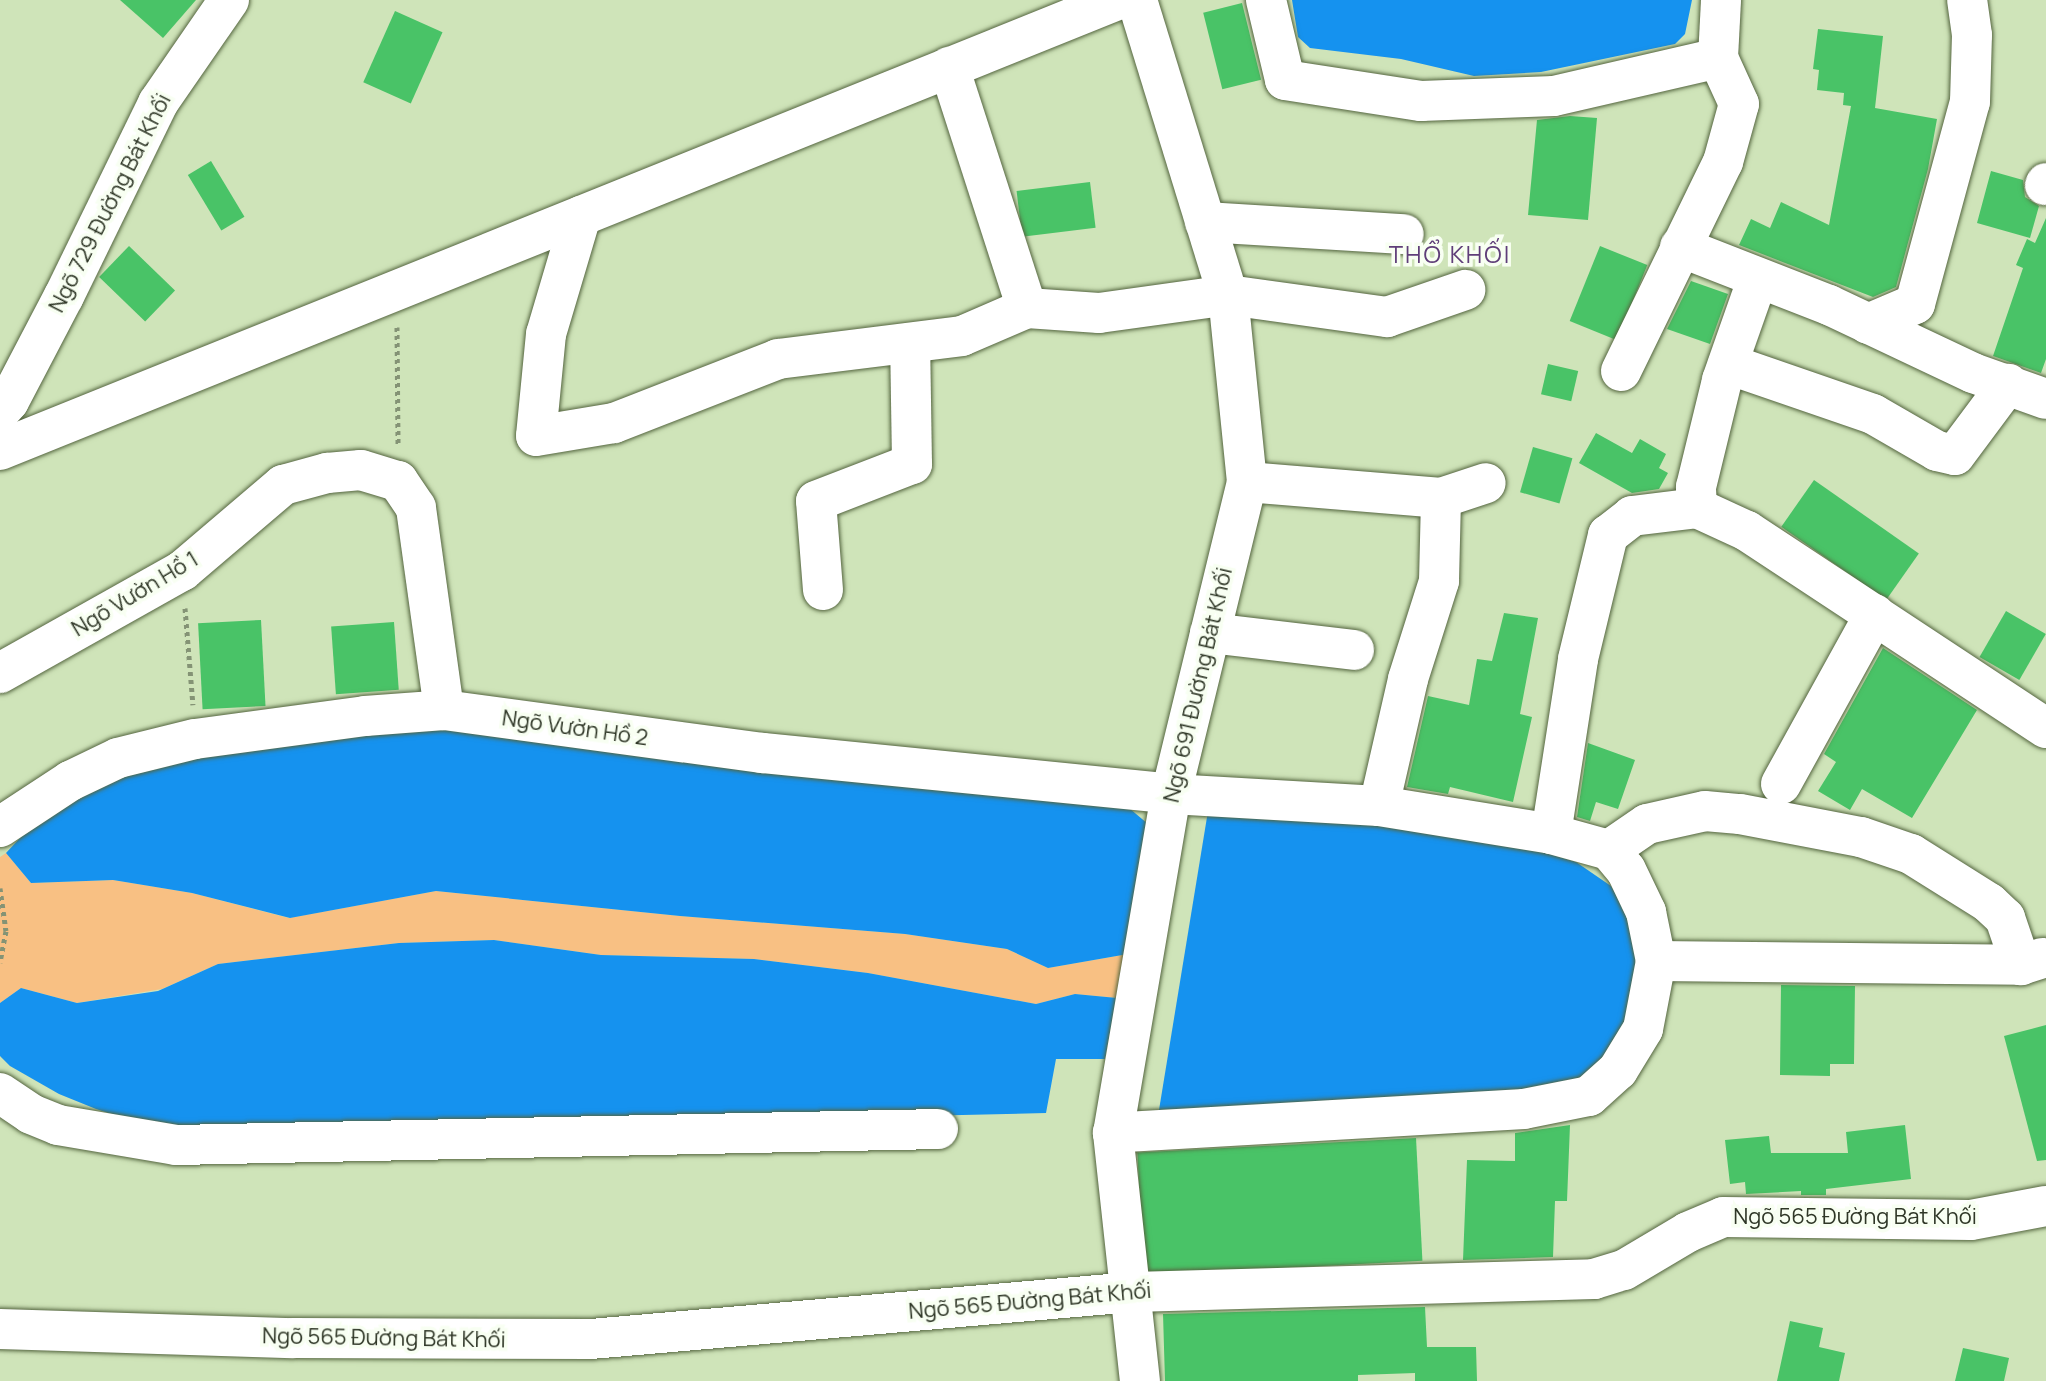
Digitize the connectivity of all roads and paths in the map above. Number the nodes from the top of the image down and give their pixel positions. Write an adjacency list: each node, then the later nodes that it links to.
1 (229, 0): 24 (street, Ngõ 729 Đường Bát Khối)
2 (1117, 0): 8 (street)
3 (1137, 0): 10 (street, Ngõ 691 Đường Bát Khối)
4 (1266, 0): 7 (street)
5 (1721, 0): 7 (street)
6 (1967, 0): 18 (street)
7 (1718, 58): 12 (street)
8 (949, 67): 9 (street); 17 (street)
9 (581, 216): 14 (street); 19 (street)
10 (1205, 222): 11 (street); 16 (street, Ngõ 691 Đường Bát Khối)
11 (1404, 234)
12 (1680, 247): 13 (street); 21 (street)
13 (1758, 278): 18 (street); 20 (street)
14 (397, 290): 25 (street); 26 (path)
15 (1465, 290): 16 (street)
16 (1228, 295): 17 (street); 27 (street, Ngõ 691 Đường Bát Khối)
17 (1027, 308): 19 (street)
18 (1868, 324): 22 (street)
19 (910, 343): 32 (street)
20 (1728, 364): 22 (street); 30 (street)
21 (1621, 371)
22 (2008, 384): 23 (street)
23 (2046, 399)
24 (0, 411)
25 (0, 450)
26 (398, 481): 31 (street, Ngõ Vườn Hồ 1); 37 (street)
27 (1247, 482): 29 (street); 34 (street, Ngõ 691 Đường Bát Khối)
28 (1486, 483): 29 (street)
29 (1441, 498): 42 (street)
30 (1697, 508): 33 (street); 44 (street)
31 (182, 571): 36 (street, Ngõ Vườn Hồ 1); 39 (path)
32 (823, 590)
33 (1875, 614): 38 (street); 40 (street)
34 (1210, 633): 35 (street); 41 (street, Ngõ 691 Đường Bát Khối)
35 (1354, 650)
36 (0, 673)
37 (444, 710): 39 (street, Ngõ Vườn Hồ 2); 41 (street, Ngõ Vườn Hồ 2)
38 (2046, 728)
39 (195, 739): 43 (street, Ngõ Vườn Hồ 2)
40 (1781, 784)
41 (1171, 794): 42 (street, Ngõ Vườn Hồ 2); 52 (street, Ngõ 691 Đường Bát Khối)
42 (1379, 806): 44 (street, Ngõ Vườn Hồ 2)
43 (0, 827)
44 (1551, 834): 45 (street, Ngõ Vườn Hồ 2)
45 (1609, 850): 47 (street); 48 (street)
46 (0, 888): 49 (path)
47 (1656, 961): 48 (street); 52 (street)
48 (2033, 961)
49 (0, 962)
50 (0, 1093): 51 (street)
51 (938, 1129)
52 (1113, 1133): 54 (street, Ngõ 691 Đường Bát Khối)
53 (2046, 1206): 54 (street, Ngõ 565 Đường Bát Khối)
54 (1133, 1292): 55 (street, Ngõ 565 Đường Bát Khối); 56 (street, Ngõ 691 Đường Bát Khối)
55 (0, 1329)
56 (1140, 1381)

